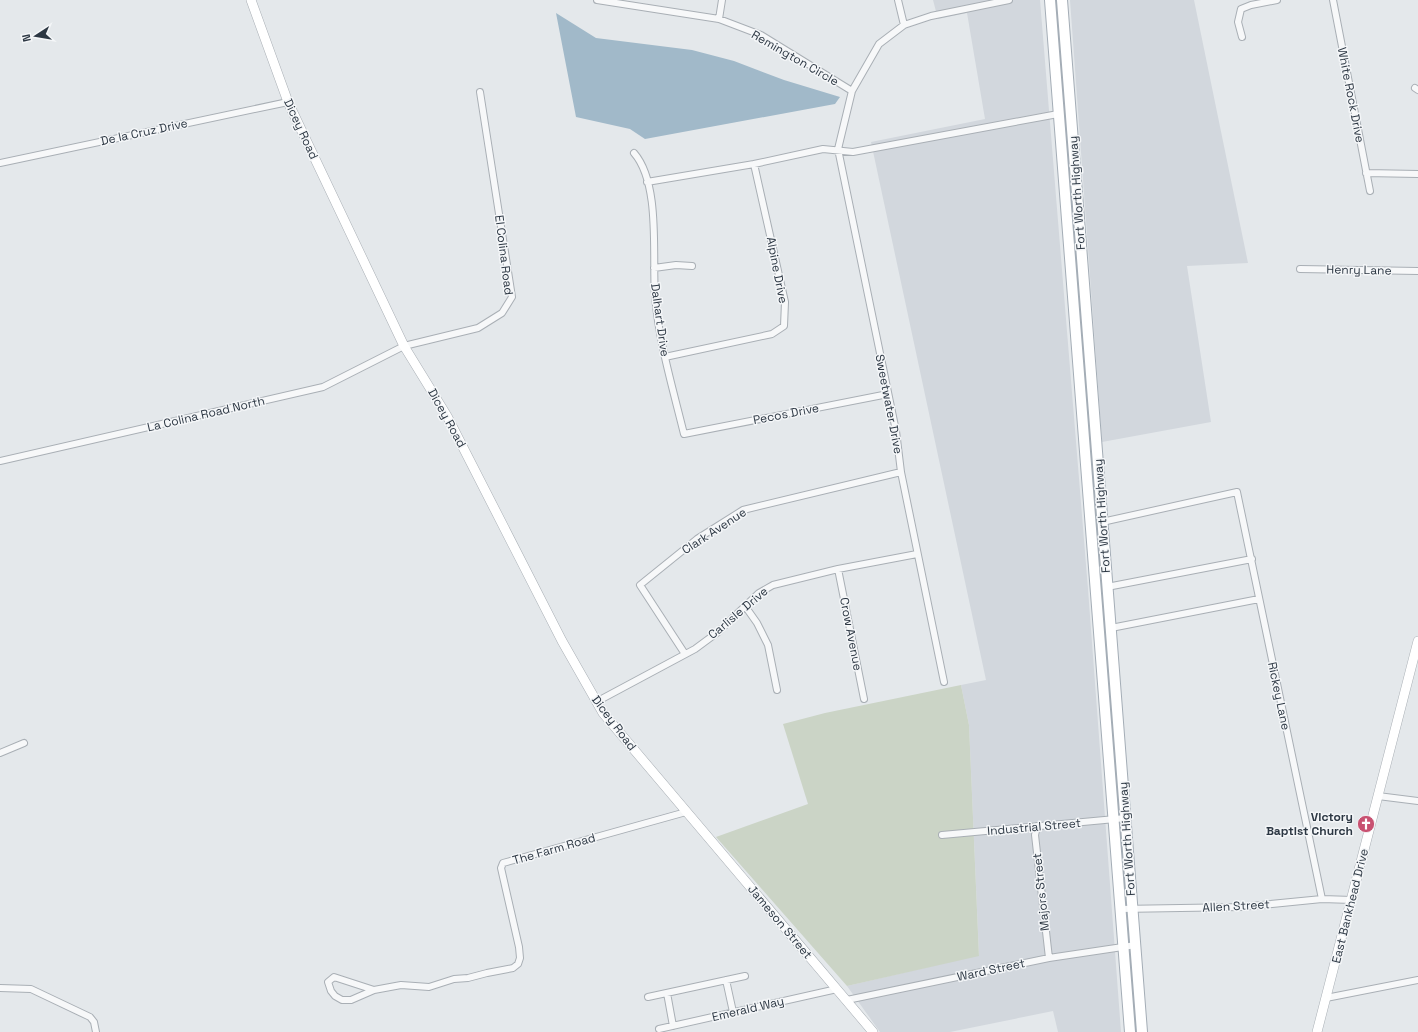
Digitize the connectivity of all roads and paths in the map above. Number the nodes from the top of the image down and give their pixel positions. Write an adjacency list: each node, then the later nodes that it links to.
1 (251, 0): 17 (street, Dicey Road)
2 (597, 0): 11 (street, Remington Circle)
3 (722, 0): 11 (street)
4 (898, 0): 12 (street)
5 (1009, 0): 12 (street, Sweetwater Drive)
6 (1050, 0): 18 (main road, Fort Worth Highway)
7 (1056, 0): 14 (main road)
8 (1062, 0): 14 (main road, Fort Worth Highway)
9 (1277, 0): 13 (street)
10 (1333, 0): 25 (street, White Rock Drive)
11 (719, 18): 15 (street, Remington Circle)
12 (904, 25): 15 (street, Sweetwater Drive)
13 (1242, 38)
14 (1066, 51): 23 (main road, Fort Worth Highway)
15 (852, 91): 19 (street, Sweetwater Drive)
16 (480, 92): 35 (street, El Colina Road)
17 (288, 102): 21 (street, De la Cruz Drive); 35 (street, Dicey Road)
18 (1058, 114): 19 (street); 24 (main road, Fort Worth Highway)
19 (838, 149): 22 (street); 39 (street, Sweetwater Drive)
20 (634, 154): 27 (street, Dalhart Drive)
21 (0, 163)
22 (754, 164): 27 (street); 36 (street, Alpine Drive)
23 (1074, 164): 24 (main road); 29 (main road, Fort Worth Highway)
24 (1063, 166): 30 (main road, Fort Worth Highway)
25 (1366, 173): 26 (street); 28 (street, White Rock Drive)
26 (1418, 174)
27 (647, 182): 32 (street, Dalhart Drive)
28 (1370, 191)
29 (1080, 239): 30 (main road); 37 (main road, Fort Worth Highway)
30 (1067, 240): 38 (main road, Fort Worth Highway)
31 (692, 266): 32 (street)
32 (654, 268): 36 (street, Dalhart Drive)
33 (1300, 269): 34 (street, Henry Lane)
34 (1418, 271)
35 (404, 346): 41 (street, La Colina Road North); 60 (street, Dicey Road)
36 (665, 357): 40 (street, Dalhart Drive)
37 (1090, 362): 38 (main road); 43 (main road, Fort Worth Highway)
38 (1077, 364): 46 (main road, Fort Worth Highway)
39 (888, 394): 40 (street, Pecos Drive); 42 (street, Sweetwater Drive)
40 (684, 434)
41 (0, 461)
42 (901, 472): 44 (street, Sweetwater Drive); 54 (street, Clark Avenue)
43 (1102, 522): 45 (main road, Fort Worth Highway); 47 (street, Rickey Lane)
44 (917, 554): 48 (street, Carlisle Drive); 57 (street, Sweetwater Drive)
45 (1105, 556): 46 (main road); 49 (main road, Fort Worth Highway)
46 (1092, 557): 56 (main road, Fort Worth Highway)
47 (1252, 559): 49 (street); 50 (street, Rickey Lane)
48 (838, 569): 51 (street, Carlisle Drive); 59 (street, Crow Avenue)
49 (1108, 587): 52 (main road, Fort Worth Highway)
50 (1260, 599): 52 (street); 70 (street, Rickey Lane)
51 (745, 606): 54 (street, Carlisle Drive); 58 (street)
52 (1111, 628): 55 (main road, Fort Worth Highway)
53 (1418, 641): 63 (street, East Bankhead Drive)
54 (685, 654): 60 (street, Carlisle Drive)
55 (1114, 670): 56 (main road); 66 (main road, Fort Worth Highway)
56 (1101, 671): 67 (main road, Fort Worth Highway)
57 (944, 682)
58 (777, 690)
59 (864, 699)
60 (596, 702): 65 (street, Dicey Road)
61 (24, 743): 62 (street)
62 (0, 754)
63 (1378, 796): 64 (street); 71 (street, East Bankhead Drive)
64 (1418, 801)
65 (686, 812): 81 (street, Jameson Street); 82 (street, The Farm Road)
66 (1126, 818): 67 (street, Industrial Street); 72 (main road, Fort Worth Highway)
67 (1113, 820): 68 (street, Industrial Street); 73 (main road, Fort Worth Highway)
68 (1037, 826): 69 (street, Industrial Street); 76 (street, Majors Street)
69 (942, 835)
70 (1322, 899): 71 (street, Allen Street); 72 (street, Allen Street)
71 (1352, 900): 85 (street, East Bankhead Drive)
72 (1133, 909): 73 (street, Allen Street); 74 (main road, Fort Worth Highway)
73 (1120, 910): 75 (main road, Fort Worth Highway)
74 (1136, 945): 75 (street, Ward Street); 93 (main road, Fort Worth Highway)
75 (1123, 946): 76 (street, Ward Street); 92 (main road, Fort Worth Highway)
76 (1049, 958): 86 (street, Ward Street)
77 (745, 976): 78 (street)
78 (726, 980): 83 (street); 87 (street)
79 (1418, 980): 85 (street)
80 (0, 988): 90 (street)
81 (837, 989): 86 (street, Jameson Street); 87 (street, Emerald Way)
82 (374, 990): 82 (street, The Farm Road)
83 (667, 993): 84 (street); 88 (street)
84 (648, 997)
85 (1326, 998): 94 (street, East Bankhead Drive)
86 (847, 1000): 91 (street, Jameson Street)
87 (733, 1012): 88 (street, Emerald Way)
88 (673, 1026): 89 (street, Emerald Way)
89 (659, 1029)
90 (96, 1032)
91 (873, 1032)
92 (1130, 1032)
93 (1142, 1032)
94 (1317, 1032)

